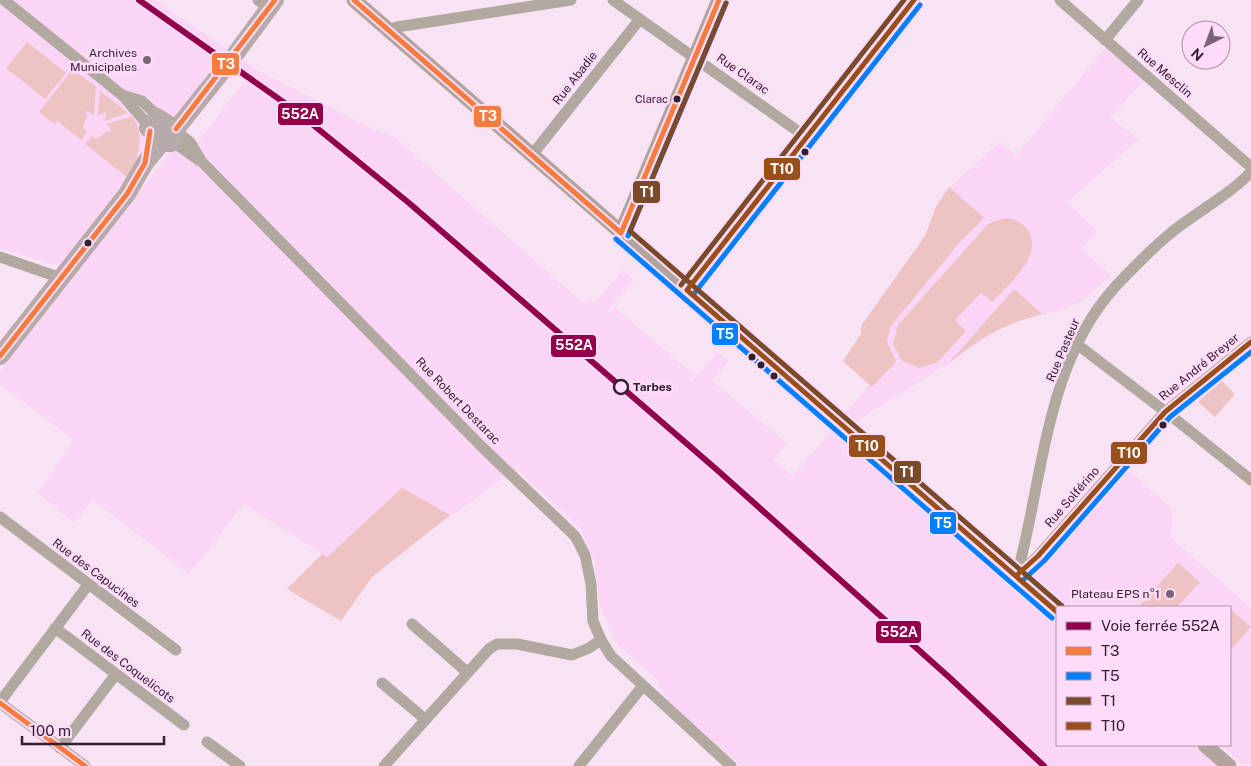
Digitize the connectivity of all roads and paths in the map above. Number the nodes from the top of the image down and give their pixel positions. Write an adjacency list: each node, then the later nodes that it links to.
1 (4, 0): 16 (street, Rue Robert Destarac)
2 (354, 0): 11 (main road)
3 (571, 0): 11 (street)
4 (613, 0): 10 (street, Rue Clarac)
5 (719, 0): 14 (main road)
6 (914, 0): 17 (street)
7 (1060, 0): 12 (street, Rue Mesclin)
8 (1138, 0): 12 (street)
9 (265, 1): 13 (main road)
10 (640, 19): 14 (street, Rue Clarac); 18 (street, Rue Abadie)
11 (388, 30): 18 (main road)
12 (1105, 40): 19 (street, Rue Mesclin)
13 (236, 53)
14 (696, 57): 17 (street, Rue Clarac); 21 (main road)
15 (224, 69): 16 (main road)
16 (164, 131): 23 (main road); 36 (street, Rue Robert Destarac)
17 (806, 137): 24 (street)
18 (532, 155): 21 (main road)
19 (1251, 167)
20 (1251, 172): 26 (street, Rue Pasteur)
21 (621, 233): 24 (main road)
22 (0, 257): 23 (street)
23 (61, 278): 27 (main road)
24 (687, 290): 31 (main road)
25 (1251, 342): 28 (street, Rue André Breyer)
26 (1078, 345): 28 (street); 31 (street, Rue Pasteur)
27 (0, 356)
28 (1165, 412): 29 (street); 31 (street, Rue Solférino)
29 (1251, 480)
30 (0, 517): 32 (street, Rue des Capucines)
31 (1017, 575): 33 (main road)
32 (88, 585): 35 (street); 37 (street, Rue des Capucines)
33 (1056, 611)
34 (412, 624): 38 (street)
35 (55, 628): 39 (street, Rue des Coquelicots); 42 (street)
36 (601, 640): 38 (street); 41 (street, Rue Robert Destarac)
37 (176, 650)
38 (467, 672): 43 (street)
39 (116, 674): 44 (street, Rue des Coquelicots); 47 (street)
40 (382, 683): 43 (street)
41 (642, 687): 51 (street); 52 (street, Rue Robert Destarac)
42 (0, 702): 47 (street)
43 (425, 719): 50 (street)
44 (184, 725)
45 (207, 742): 49 (street)
46 (1206, 746): 53 (main road)
47 (60, 748): 48 (street)
48 (85, 766)
49 (240, 766)
50 (384, 766)
51 (579, 766)
52 (731, 766)
53 (1229, 766)

